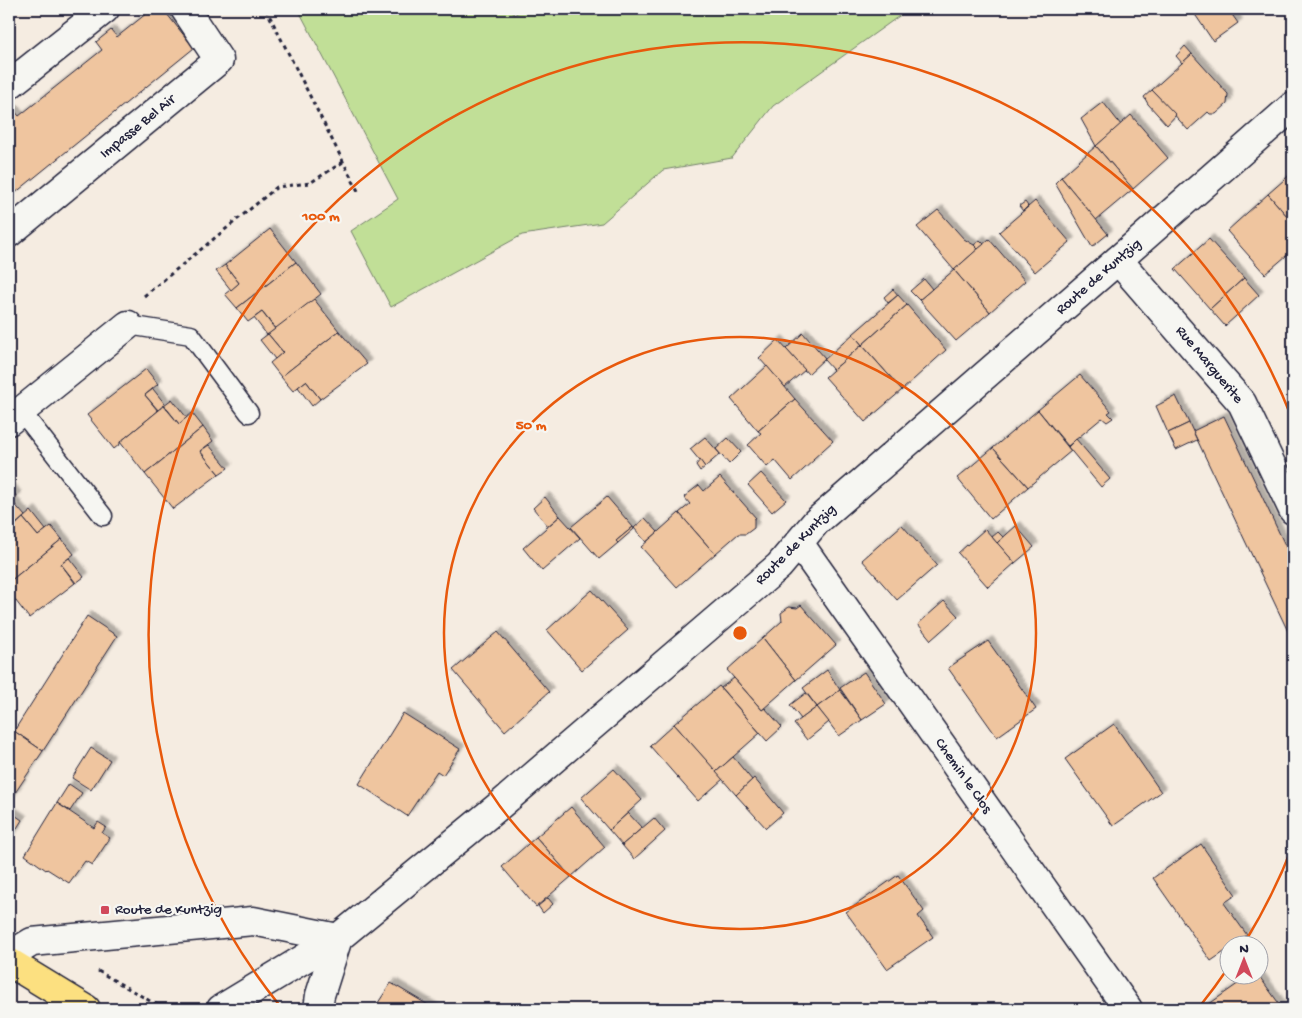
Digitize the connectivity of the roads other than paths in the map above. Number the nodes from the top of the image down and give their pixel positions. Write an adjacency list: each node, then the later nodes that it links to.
1 (105, 9): 3 (street)
2 (185, 9): 5 (street, Impasse Bel Air)
3 (9, 85)
4 (1293, 106): 6 (street, Route de Kuntzig)
5 (9, 233)
6 (1118, 260): 10 (street, Rue Marguerite); 12 (street, Route de Kuntzig)
7 (128, 326): 8 (lane); 9 (street)
8 (249, 413)
9 (15, 416): 11 (lane)
10 (1293, 510)
11 (103, 516)
12 (799, 543): 13 (street, Route de Kuntzig); 19 (street, Chemin le Clos)
13 (338, 938): 14 (street); 16 (street); 18 (street, Route de Kuntzig)
14 (9, 956)
15 (9, 962): 17 (main road)
16 (316, 1004)
17 (86, 1009)
18 (221, 1009)
19 (1128, 1009)

